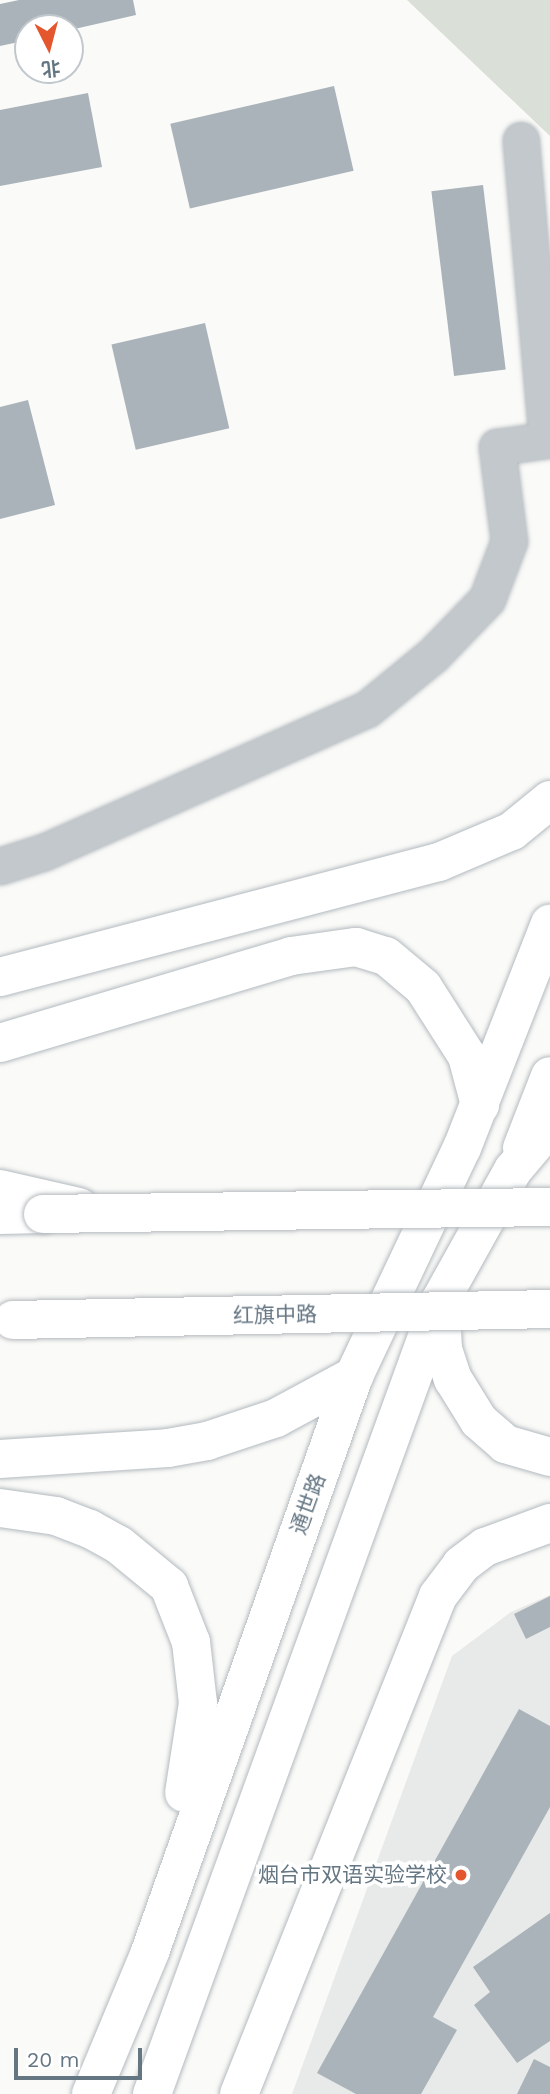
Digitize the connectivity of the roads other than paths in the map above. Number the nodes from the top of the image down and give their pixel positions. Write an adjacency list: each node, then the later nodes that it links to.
1 (521, 140): 3 (street)
2 (550, 800): 5 (main road)
3 (0, 866)
4 (550, 924): 8 (main road, 通世路)
5 (0, 977)
6 (0, 1043): 8 (main road)
7 (550, 1076): 10 (main road)
8 (480, 1105): 18 (main road, 通世路)
9 (550, 1126): 10 (main road)
10 (513, 1170): 15 (main road)
11 (0, 1189): 13 (main road)
12 (550, 1207): 13 (main road, bridge)
13 (105, 1213): 14 (main road, bridge)
14 (0, 1215)
15 (440, 1301): 19 (main road); 25 (main road)
16 (550, 1310): 17 (main road, 红旗中路, bridge)
17 (6, 1320)
18 (354, 1376): 20 (main road); 23 (main road, 通世路)
19 (550, 1457)
20 (0, 1459)
21 (0, 1508): 23 (main road)
22 (550, 1523): 26 (main road)
23 (150, 1952): 24 (main road, 通世路)
24 (91, 2094)
25 (152, 2094)
26 (240, 2094)

